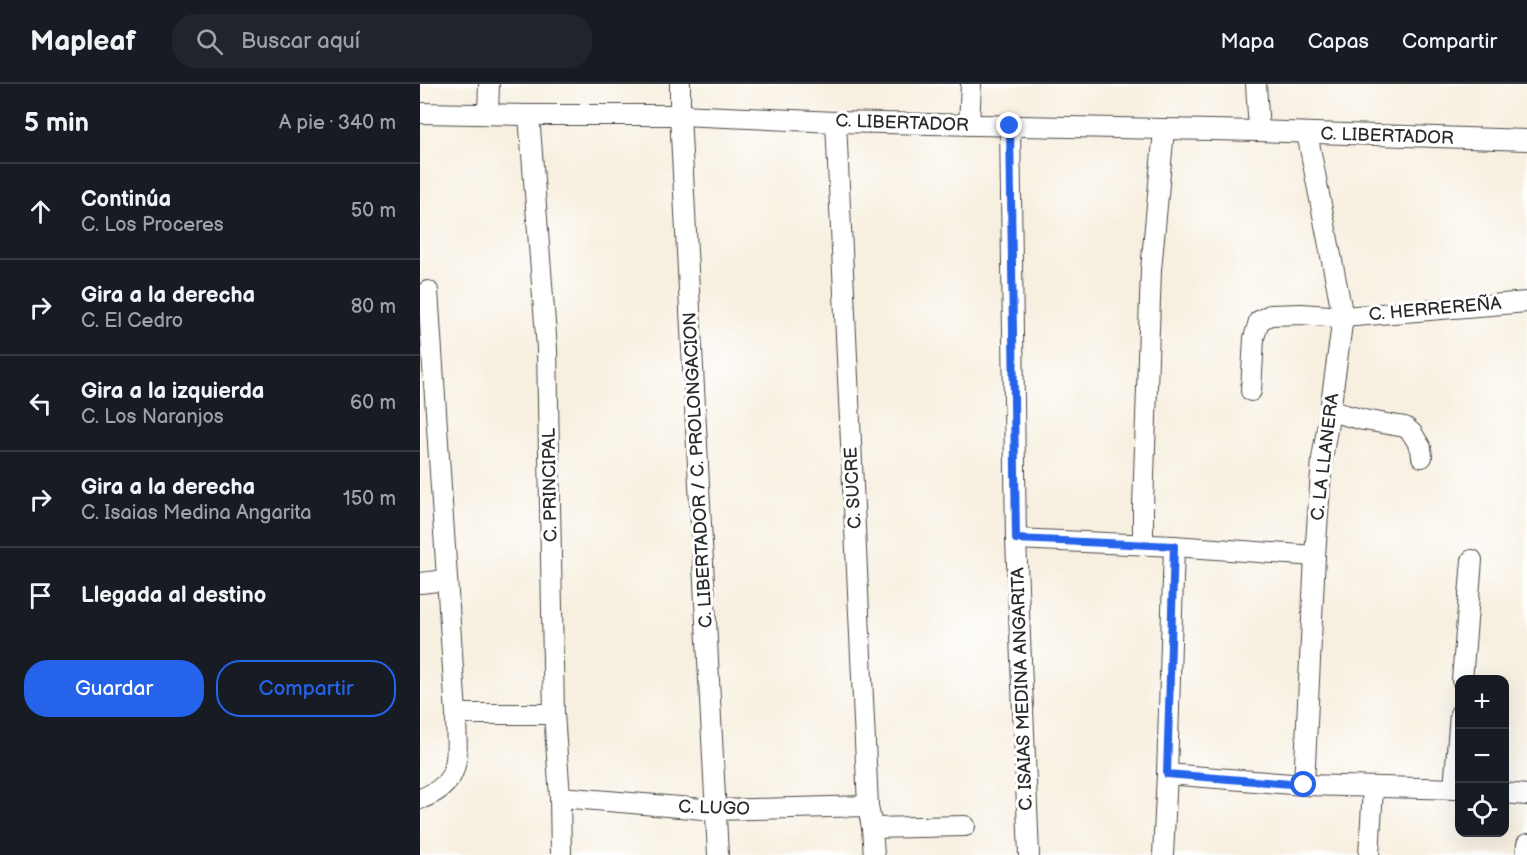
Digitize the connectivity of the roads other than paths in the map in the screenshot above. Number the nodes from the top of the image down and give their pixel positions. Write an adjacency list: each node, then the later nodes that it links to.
1 (489, 84): 6 (street)
2 (680, 84): 8 (street, C. LIBERTADOR / C. PROLONGACION)
3 (971, 84): 10 (street)
4 (1257, 84): 13 (street)
5 (420, 113): 6 (street, C. LIBERTADOR)
6 (488, 114): 7 (street, C. LIBERTADOR)
7 (529, 115): 8 (street, C. LIBERTADOR); 31 (street, C. PRINCIPAL)
8 (680, 115): 9 (street, C. LIBERTADOR); 43 (street, C. LIBERTADOR / C. PROLONGACION)
9 (836, 122): 10 (street, C. LIBERTADOR); 42 (street, C. SUCRE)
10 (969, 125): 11 (street, C. LIBERTADOR)
11 (1010, 126): 12 (street, C. LIBERTADOR); 22 (street, C. ISAIAS MEDINA ANGARITA)
12 (1164, 130): 13 (street, C. LIBERTADOR); 23 (street)
13 (1259, 131): 14 (street, C. LIBERTADOR)
14 (1307, 134): 15 (street, C. LIBERTADOR); 18 (street, C. LA LLANERA)
15 (1527, 140)
16 (428, 291): 27 (street)
17 (1527, 302): 18 (street, C. HERREREÑA)
18 (1342, 317): 19 (street, C. HERREREÑA); 20 (street, C. LA LLANERA)
19 (1251, 391)
20 (1330, 411): 21 (street); 25 (street, C. LA LLANERA)
21 (1422, 457)
22 (1016, 539): 23 (street); 50 (street, C. ISAIAS MEDINA ANGARITA)
23 (1143, 545): 24 (street)
24 (1174, 546): 25 (street); 33 (street)
25 (1315, 556): 35 (street, C. LA LLANERA)
26 (1472, 560): 29 (street)
27 (447, 580): 28 (street); 30 (street)
28 (420, 582)
29 (1462, 675)
30 (456, 714): 31 (street); 41 (street)
31 (554, 714): 40 (street, C. PRINCIPAL)
32 (1459, 729): 34 (street)
33 (1167, 774): 35 (street); 51 (street)
34 (1456, 783)
35 (1304, 785): 36 (street)
36 (1373, 788): 37 (street); 52 (street)
37 (1455, 789)
38 (1509, 794): 39 (street)
39 (1527, 795)
40 (560, 797): 43 (street, C. LUGO); 47 (street, C. PRINCIPAL)
41 (420, 799)
42 (868, 806): 43 (street, C. LUGO); 45 (street, C. SUCRE)
43 (715, 810): 48 (street, C. LIBERTADOR / C. PROLONGACION)
44 (965, 826): 45 (street)
45 (872, 828): 49 (street, C. SUCRE)
46 (1527, 844): 53 (street)
47 (561, 855)
48 (718, 855)
49 (874, 855)
50 (1029, 855)
51 (1163, 855)
52 (1369, 855)
53 (1526, 855)

